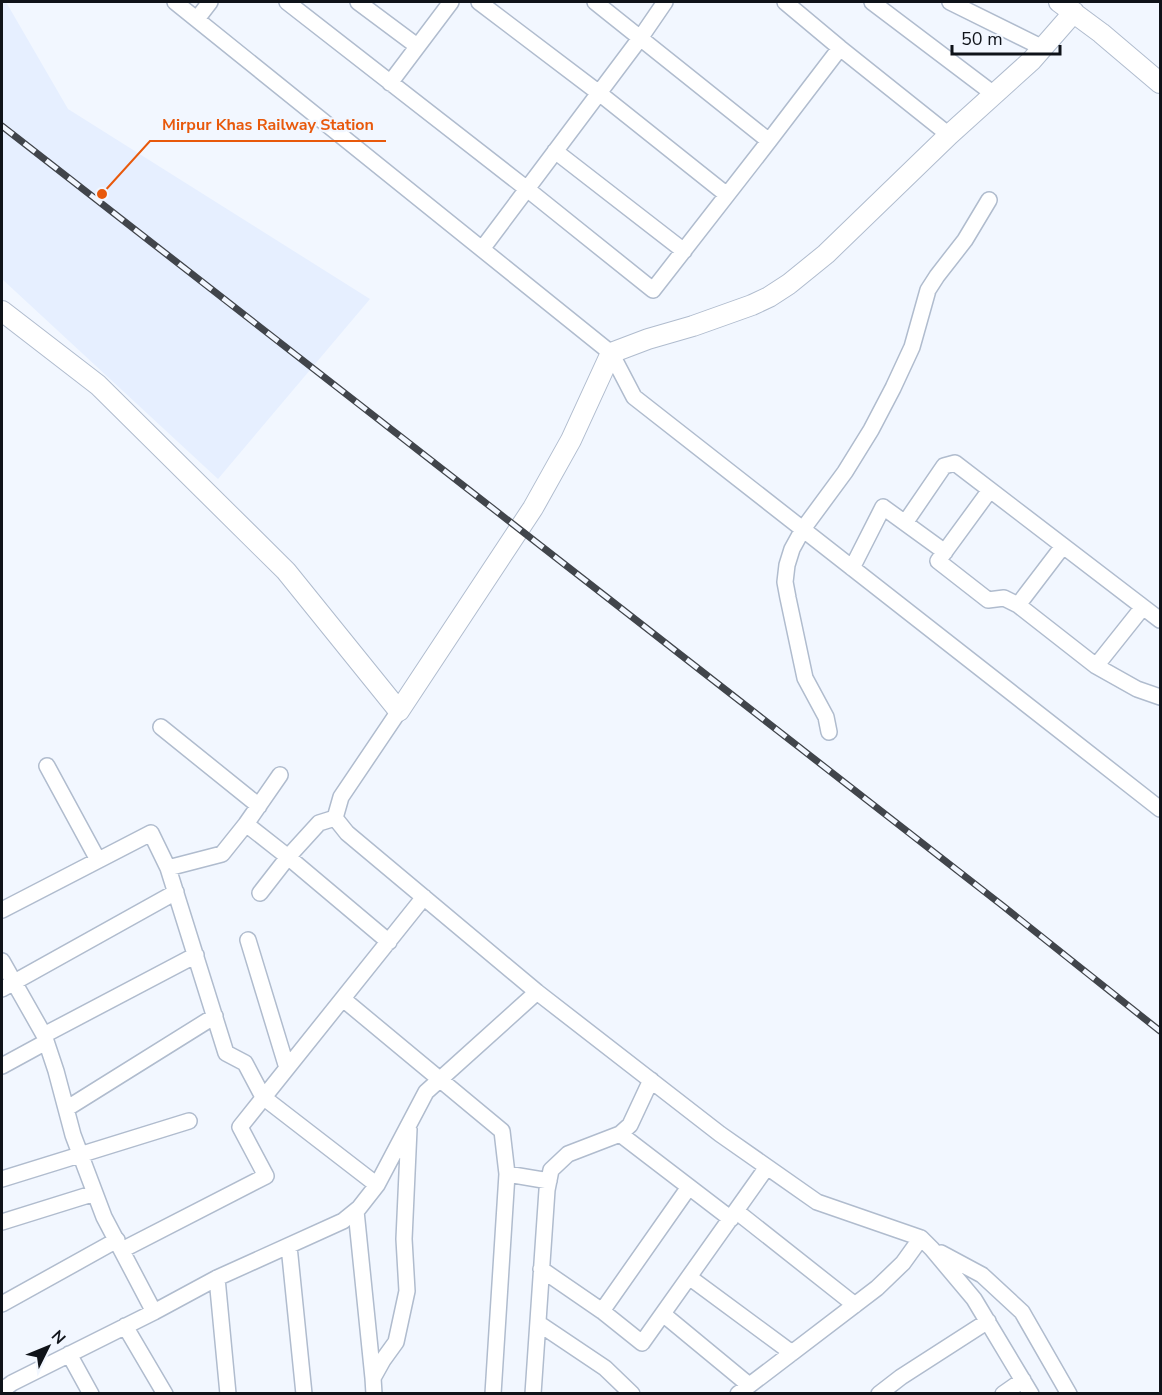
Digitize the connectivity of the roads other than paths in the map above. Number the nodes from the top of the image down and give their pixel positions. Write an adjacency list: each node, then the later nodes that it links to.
1 (175, 2): 13 (street)
2 (210, 2): 13 (street)
3 (287, 2): 18 (street)
4 (358, 2): 15 (street)
5 (451, 2): 15 (street)
6 (479, 2): 20 (street)
7 (595, 2): 14 (street)
8 (665, 2): 14 (street)
9 (785, 2): 16 (street)
10 (872, 2): 21 (street)
11 (950, 2): 17 (street)
12 (1066, 7): 17 (street); 19 (street)
13 (197, 19): 28 (street)
14 (641, 37): 20 (street); 23 (street)
15 (417, 46): 18 (street)
16 (840, 48): 22 (street); 23 (street)
17 (1043, 48): 21 (street)
18 (390, 83): 25 (street)
19 (1161, 83)
20 (599, 93): 24 (street); 26 (street)
21 (995, 95): 22 (street)
22 (950, 135): 31 (street)
23 (769, 141): 26 (street)
24 (555, 151): 25 (street); 29 (street)
25 (527, 189): 28 (street); 29 (street)
26 (727, 195): 29 (street)
27 (989, 200): 34 (street)
28 (482, 249): 31 (street)
29 (684, 251)
30 (2, 311): 43 (street)
31 (611, 352): 34 (street); 43 (street)
32 (990, 490): 33 (street); 35 (street); 36 (street)
33 (905, 523): 36 (street); 37 (street)
34 (803, 529): 37 (street); 45 (street)
35 (1063, 546): 38 (street); 39 (street)
36 (945, 552): 38 (street)
37 (852, 568): 49 (street)
38 (1018, 605): 41 (street)
39 (1143, 607): 40 (street); 41 (street)
40 (1161, 620)
41 (1096, 666): 42 (street)
42 (1161, 697)
43 (399, 711): 50 (street)
44 (161, 727): 48 (street)
45 (829, 732)
46 (47, 766): 53 (street)
47 (280, 776): 48 (street)
48 (259, 806): 51 (street)
49 (1161, 809)
50 (335, 818): 52 (street); 57 (street)
51 (246, 825): 52 (street); 54 (street)
52 (288, 857): 56 (street); 60 (street)
53 (98, 860): 54 (street); 58 (street)
54 (168, 868): 55 (street)
55 (176, 892): 61 (street); 63 (street)
56 (260, 893)
57 (424, 897): 60 (street); 64 (street)
58 (2, 910)
59 (248, 940): 69 (street)
60 (388, 942): 65 (street)
61 (196, 955): 66 (street); 67 (street)
62 (2, 961): 63 (street)
63 (8, 986): 67 (street)
64 (537, 992): 70 (street); 71 (street)
65 (343, 999): 69 (street); 70 (street)
66 (215, 1016): 72 (street); 73 (street)
67 (45, 1039): 68 (street); 73 (street)
68 (2, 1066)
69 (287, 1068): 72 (street)
70 (440, 1079): 75 (street); 79 (street)
71 (651, 1080): 76 (street); 78 (street)
72 (263, 1097): 82 (street); 89 (street)
73 (66, 1109): 77 (street)
74 (189, 1121): 77 (street)
75 (409, 1124): 82 (street); 105 (street)
76 (620, 1134): 81 (street); 83 (street)
77 (80, 1155): 80 (street); 84 (street)
78 (767, 1167): 86 (street); 88 (street)
79 (507, 1174): 81 (street); 114 (street)
80 (2, 1179)
81 (549, 1181): 92 (street)
82 (377, 1185): 85 (street)
83 (689, 1187): 86 (street); 97 (street)
84 (95, 1193): 87 (street); 89 (street)
85 (356, 1210): 90 (street); 105 (street)
86 (733, 1215): 93 (street); 96 (street)
87 (2, 1222)
88 (921, 1238): 91 (street); 96 (street)
89 (119, 1245): 95 (street); 98 (street)
90 (289, 1245): 94 (street); 112 (street)
91 (932, 1249): 100 (street); 120 (street)
92 (542, 1269): 97 (street); 101 (street)
93 (689, 1277): 99 (street); 103 (street)
94 (217, 1278): 98 (street); 111 (street)
95 (2, 1304)
96 (855, 1305): 103 (street)
97 (602, 1311): 99 (street)
98 (154, 1312): 102 (street)
99 (663, 1314): 108 (street)
100 (988, 1321): 106 (street); 117 (street)
101 (538, 1323): 115 (street); 116 (street)
102 (126, 1326): 104 (street); 110 (street)
103 (792, 1353): 108 (street)
104 (69, 1354): 107 (street); 109 (street)
105 (373, 1377): 113 (street)
106 (1023, 1380): 118 (street); 119 (street)
107 (8, 1385)
108 (744, 1389)
109 (91, 1394)
110 (165, 1394)
111 (228, 1394)
112 (304, 1394)
113 (374, 1394)
114 (493, 1394)
115 (533, 1394)
116 (632, 1394)
117 (879, 1394)
118 (1004, 1394)
119 (1031, 1394)
120 (1069, 1394)

